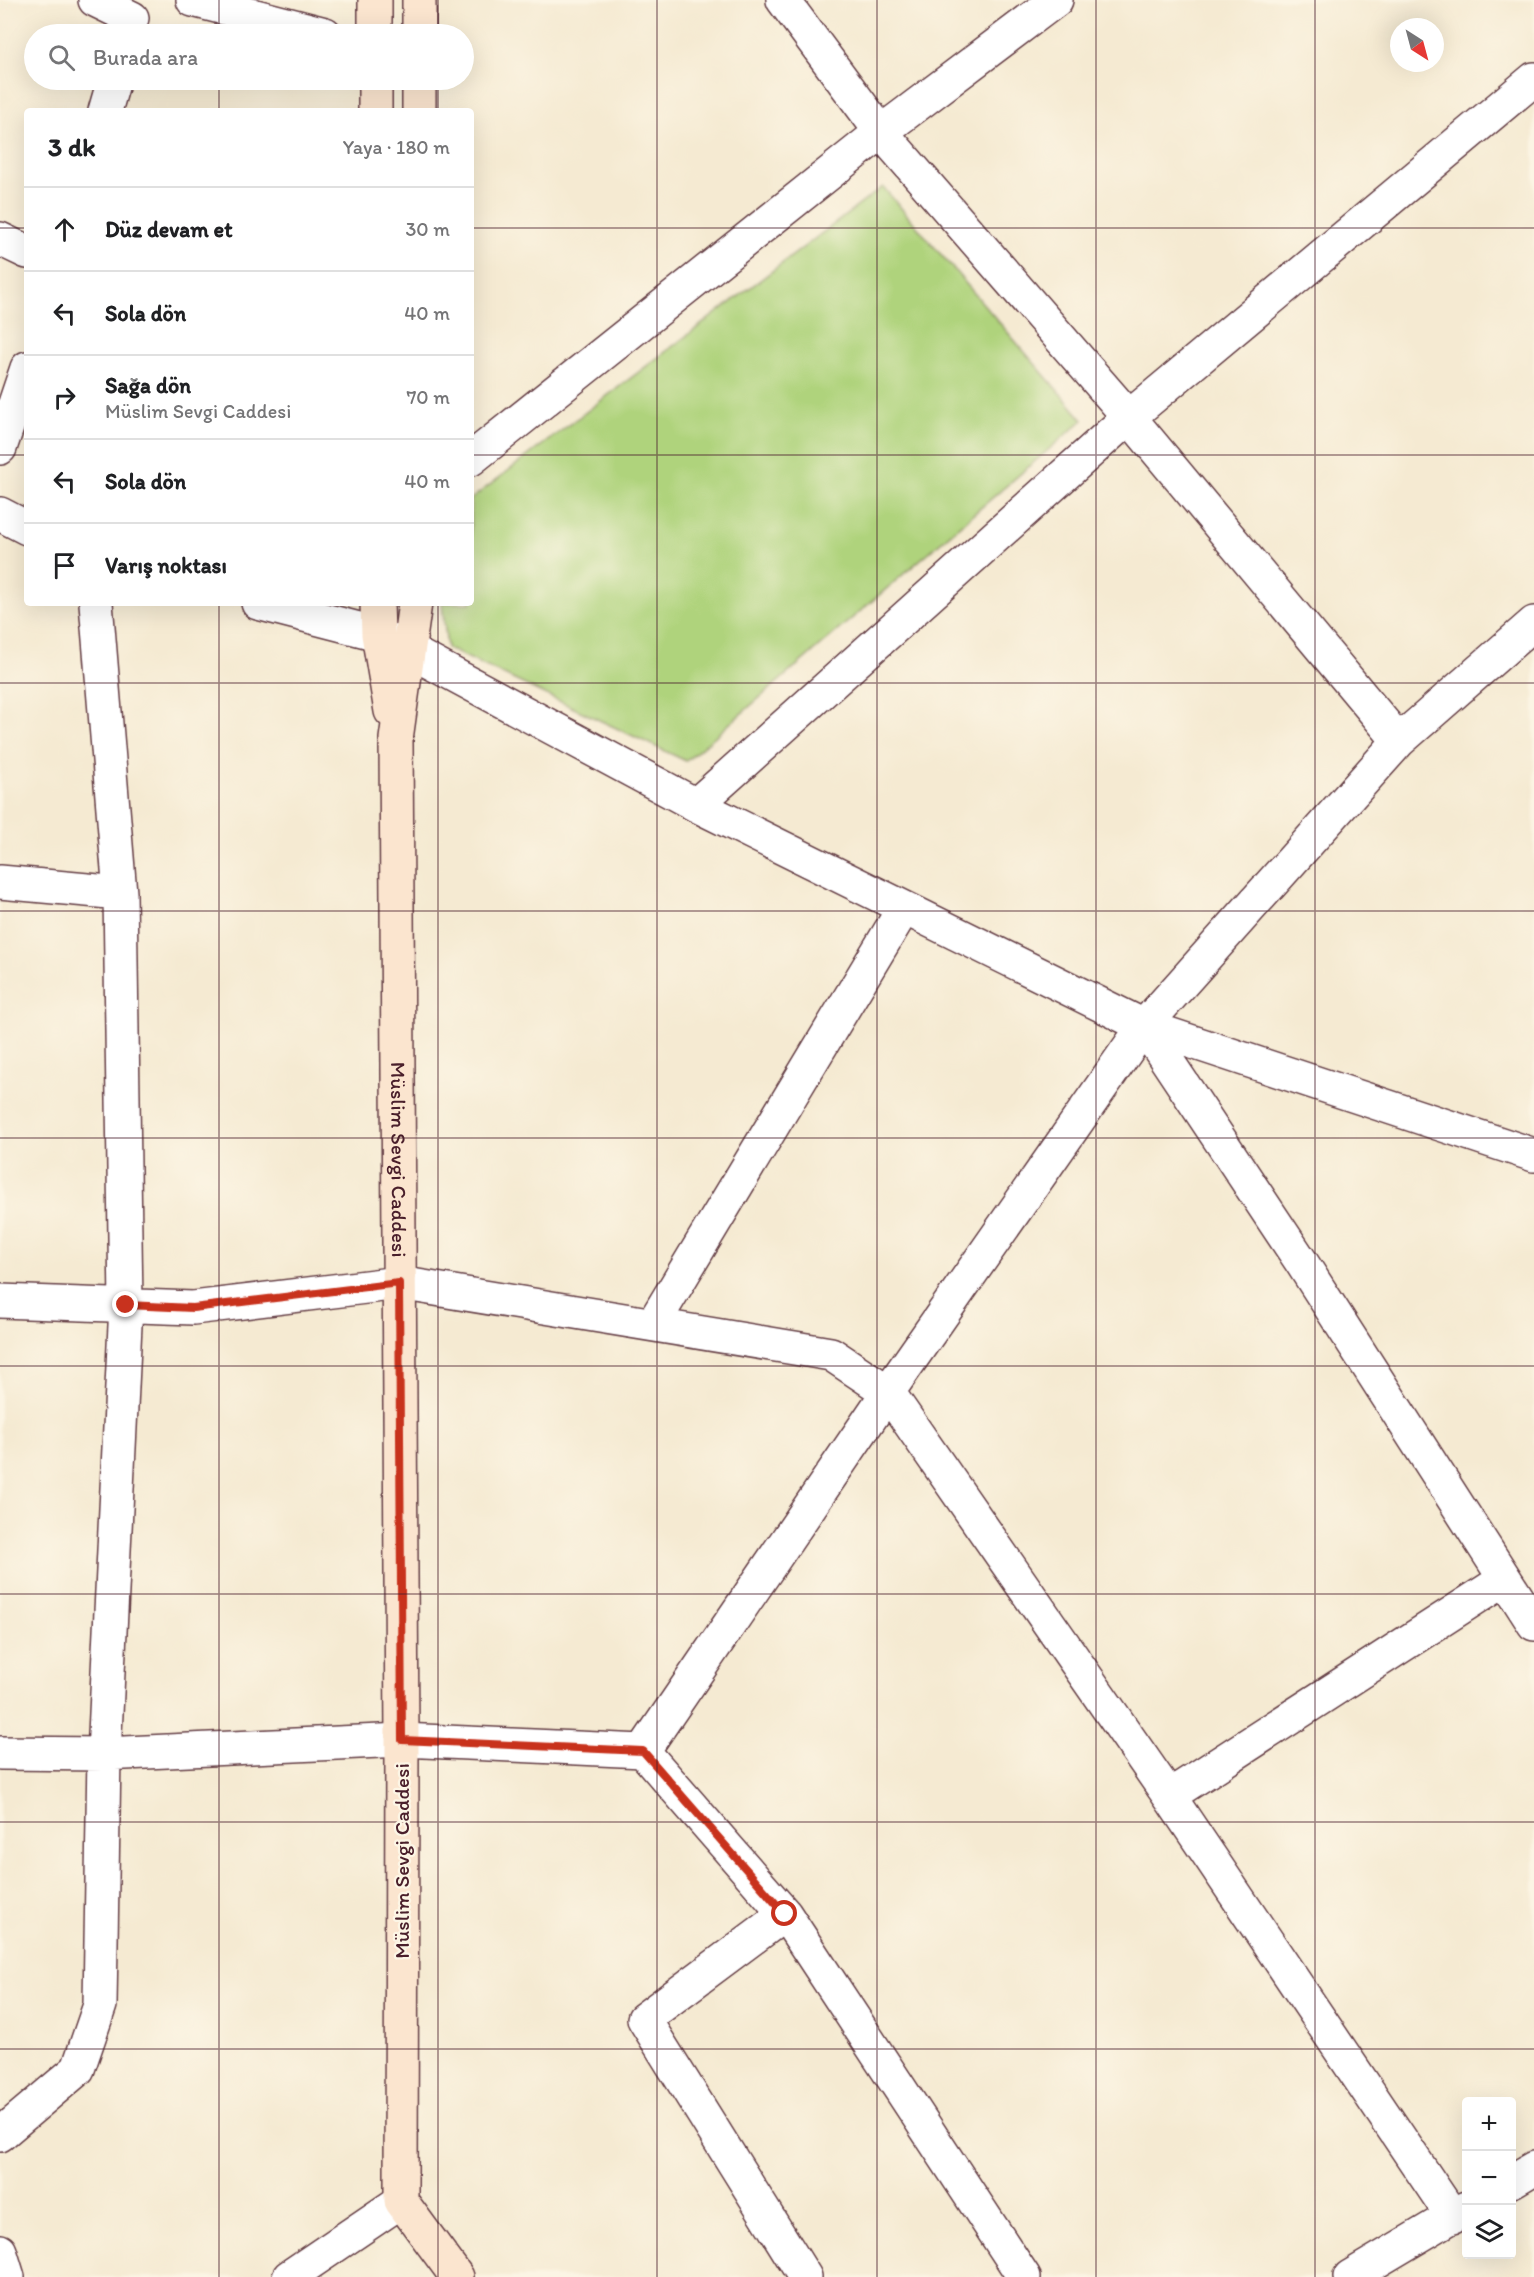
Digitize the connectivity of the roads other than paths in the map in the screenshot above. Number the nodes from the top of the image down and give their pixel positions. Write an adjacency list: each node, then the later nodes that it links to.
1 (95, 0): 7 (street)
2 (193, 0): 8 (street)
3 (375, 0): 9 (main road)
4 (419, 0): 10 (main road)
5 (783, 0): 18 (street)
6 (1056, 0): 18 (street)
7 (132, 18)
8 (286, 24)
9 (375, 24)
10 (419, 24)
11 (1534, 79): 22 (street)
12 (111, 90): 15 (street)
13 (375, 90): 16 (main road)
14 (419, 90): 17 (main road)
15 (106, 108)
16 (375, 108)
17 (419, 108)
18 (881, 132): 22 (street); 24 (street)
19 (0, 239): 20 (street)
20 (24, 251)
21 (24, 377): 23 (street)
22 (1129, 417): 34 (street); 35 (street)
23 (0, 448)
24 (474, 457)
25 (0, 514): 26 (street)
26 (24, 526)
27 (96, 606): 37 (street)
28 (282, 606): 30 (street)
29 (415, 606): 32 (main road, Müslim Sevgi Caddesi)
30 (378, 618): 32 (street); 33 (main road, Müslim Sevgi Caddesi)
31 (1534, 623): 34 (street)
32 (410, 652): 33 (main road, Müslim Sevgi Caddesi); 35 (street)
33 (396, 739): 41 (main road, Müslim Sevgi Caddesi)
34 (1399, 741): 39 (street)
35 (696, 805): 38 (street)
36 (0, 882): 37 (street)
37 (120, 892): 43 (street)
38 (904, 908): 39 (street); 44 (street)
39 (1144, 1026): 40 (street); 45 (street); 46 (street)
40 (1534, 1155)
41 (399, 1283): 43 (street); 44 (street); 48 (main road, Müslim Sevgi Caddesi)
42 (0, 1301): 43 (street)
43 (126, 1305): 51 (street)
44 (653, 1324): 45 (street)
45 (888, 1392): 49 (street); 52 (street)
46 (1505, 1579): 47 (street); 52 (street)
47 (1534, 1624)
48 (402, 1740): 49 (street); 51 (street); 57 (main road, Müslim Sevgi Caddesi)
49 (643, 1751): 53 (street)
50 (0, 1753): 51 (street)
51 (104, 1754): 54 (street)
52 (1169, 1796): 58 (street)
53 (785, 1914): 63 (street); 64 (street)
54 (0, 2135)
55 (1534, 2168): 56 (street)
56 (1516, 2179)
57 (401, 2201): 61 (street); 62 (main road)
58 (1460, 2212): 65 (street)
59 (0, 2251): 60 (street)
60 (8, 2277)
61 (289, 2277)
62 (458, 2277)
63 (805, 2277)
64 (1024, 2277)
65 (1350, 2277)

